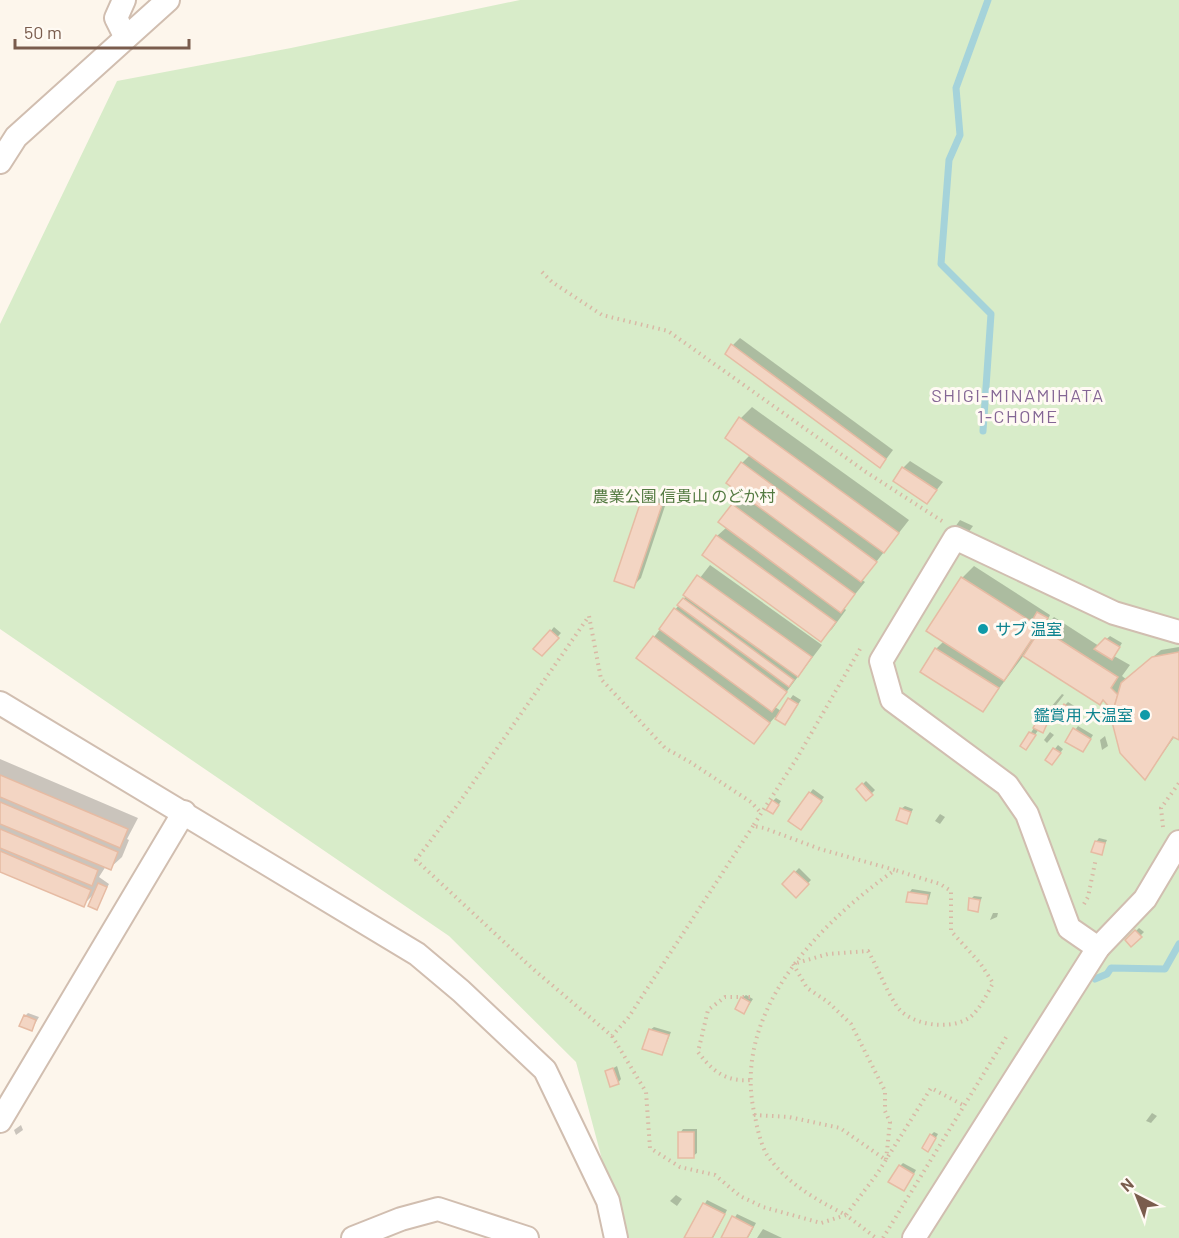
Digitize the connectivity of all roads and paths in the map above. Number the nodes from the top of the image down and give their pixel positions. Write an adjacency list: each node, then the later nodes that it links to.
1 (124, 0): 3 (street)
2 (168, 0): 3 (street)
3 (125, 36): 4 (street)
4 (0, 162)
5 (542, 272): 6 (path)
6 (949, 525)
7 (1179, 632): 17 (street)
8 (862, 646): 12 (path)
9 (0, 703): 11 (street)
10 (1179, 783): 14 (path)
11 (184, 812): 26 (street); 31 (street)
12 (761, 813): 13 (path); 22 (path)
13 (753, 826): 16 (path); 22 (path)
14 (1173, 851): 18 (street)
15 (1095, 858): 17 (path)
16 (895, 870): 19 (path); 19 (path)
17 (1069, 928): 18 (street)
18 (1098, 948): 34 (street)
19 (793, 964): 23 (path); 27 (path)
20 (750, 997): 23 (path)
21 (1008, 1034): 24 (path)
22 (612, 1036): 28 (path)
23 (750, 1080): 25 (path)
24 (963, 1105): 27 (path); 33 (path)
25 (754, 1115): 27 (path); 28 (path)
26 (0, 1121)
27 (886, 1160): 28 (path)
28 (846, 1215): 32 (path)
29 (353, 1238): 30 (street)
30 (527, 1238)
31 (616, 1238)
32 (876, 1238)
33 (883, 1238)
34 (914, 1238)

